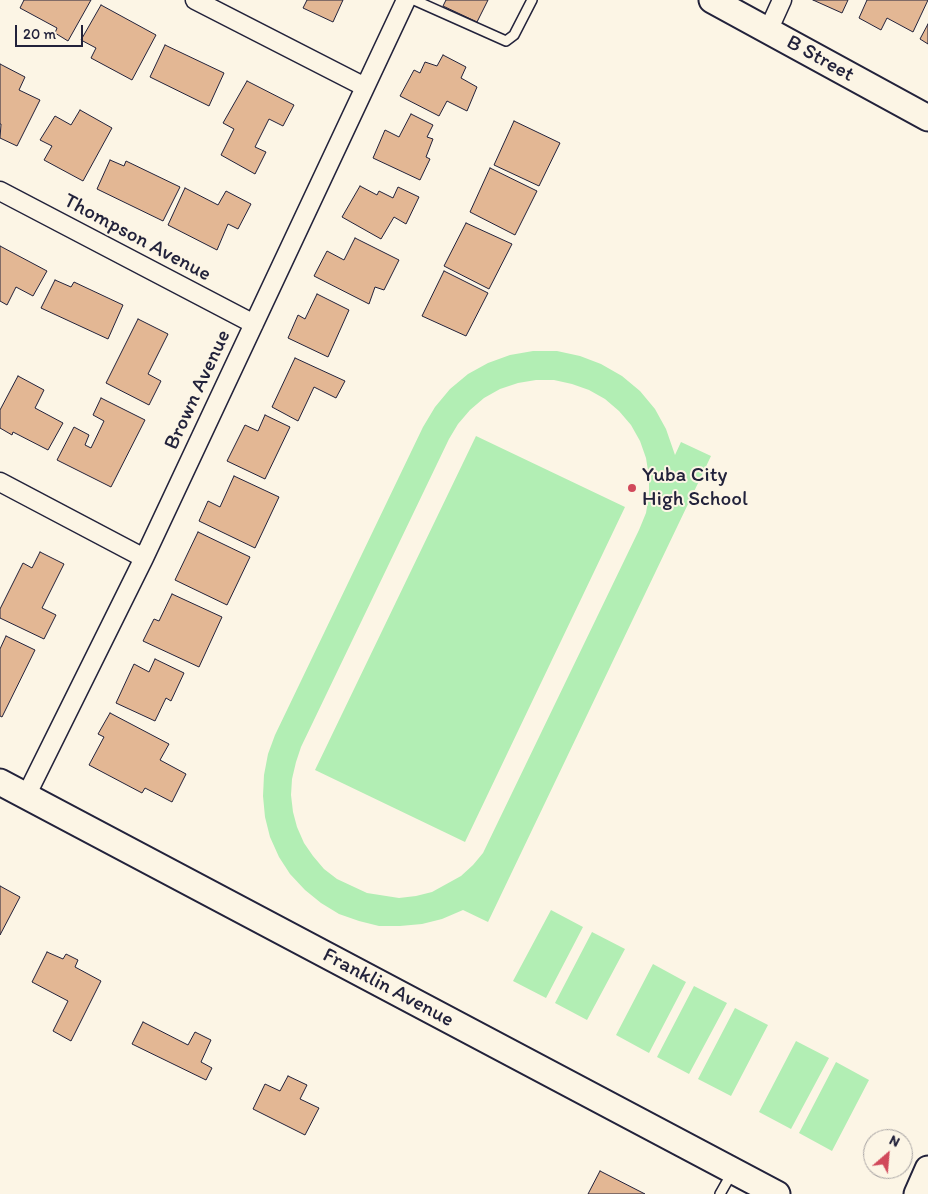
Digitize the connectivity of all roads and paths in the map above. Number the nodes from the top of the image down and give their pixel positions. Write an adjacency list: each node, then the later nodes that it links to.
1 (195, 0): 8 (street)
2 (406, 0): 8 (street, Brown Avenue)
3 (414, 0): 4 (lane)
4 (532, 0)
5 (712, 0): 7 (street, B Street)
6 (782, 0): 7 (street)
7 (768, 31): 9 (street, B Street)
8 (365, 87): 11 (street, Brown Avenue)
9 (928, 118)
10 (0, 191): 11 (street, Thompson Avenue)
11 (254, 324): 13 (street, Brown Avenue)
12 (0, 482): 13 (street)
13 (144, 558): 15 (street, Brown Avenue)
14 (0, 782): 15 (street, Franklin Avenue)
15 (26, 796): 17 (street, Franklin Avenue)
16 (928, 1169): 20 (street)
17 (733, 1171): 18 (lane); 19 (street, Franklin Avenue)
18 (720, 1194)
19 (777, 1194)
20 (917, 1194)

